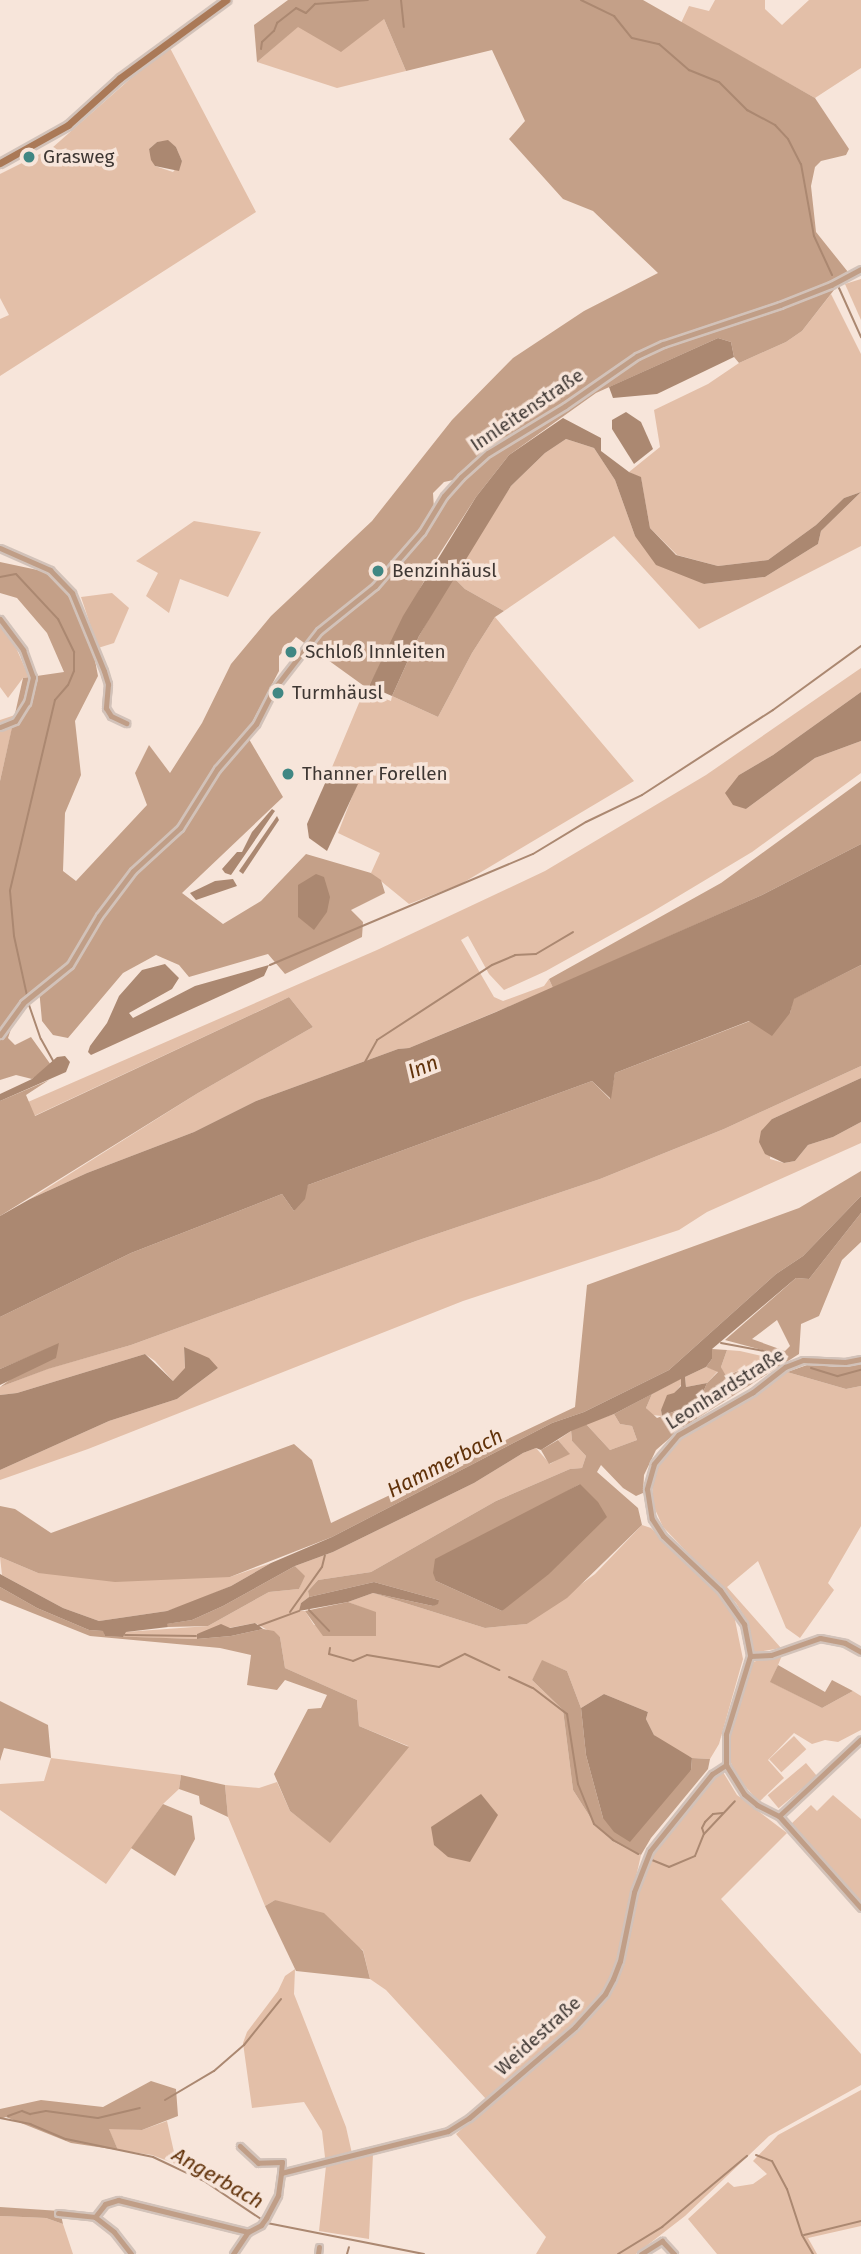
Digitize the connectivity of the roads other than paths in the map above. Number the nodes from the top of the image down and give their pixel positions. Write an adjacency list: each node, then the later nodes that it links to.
1 (226, 0): 2 (main road)
2 (0, 163)
3 (861, 269): 8 (street, Innleitenstraße)
4 (0, 548): 6 (street)
5 (0, 619): 7 (street)
6 (126, 723)
7 (0, 726)
8 (0, 1035)
9 (861, 1359): 11 (street, Leonhardstraße)
10 (861, 1652): 11 (street)
11 (750, 1656): 13 (street, Leonhardstraße)
12 (861, 1740): 14 (street)
13 (726, 1765): 14 (street); 17 (street, Weidestraße)
14 (779, 1816): 15 (street)
15 (861, 1908)
16 (240, 2146): 17 (street)
17 (281, 2173): 20 (street)
18 (58, 2213): 19 (street)
19 (95, 2217): 20 (street); 21 (street)
20 (248, 2232): 22 (street)
21 (131, 2254)
22 (233, 2254)
23 (641, 2254): 24 (street)
24 (674, 2254)

